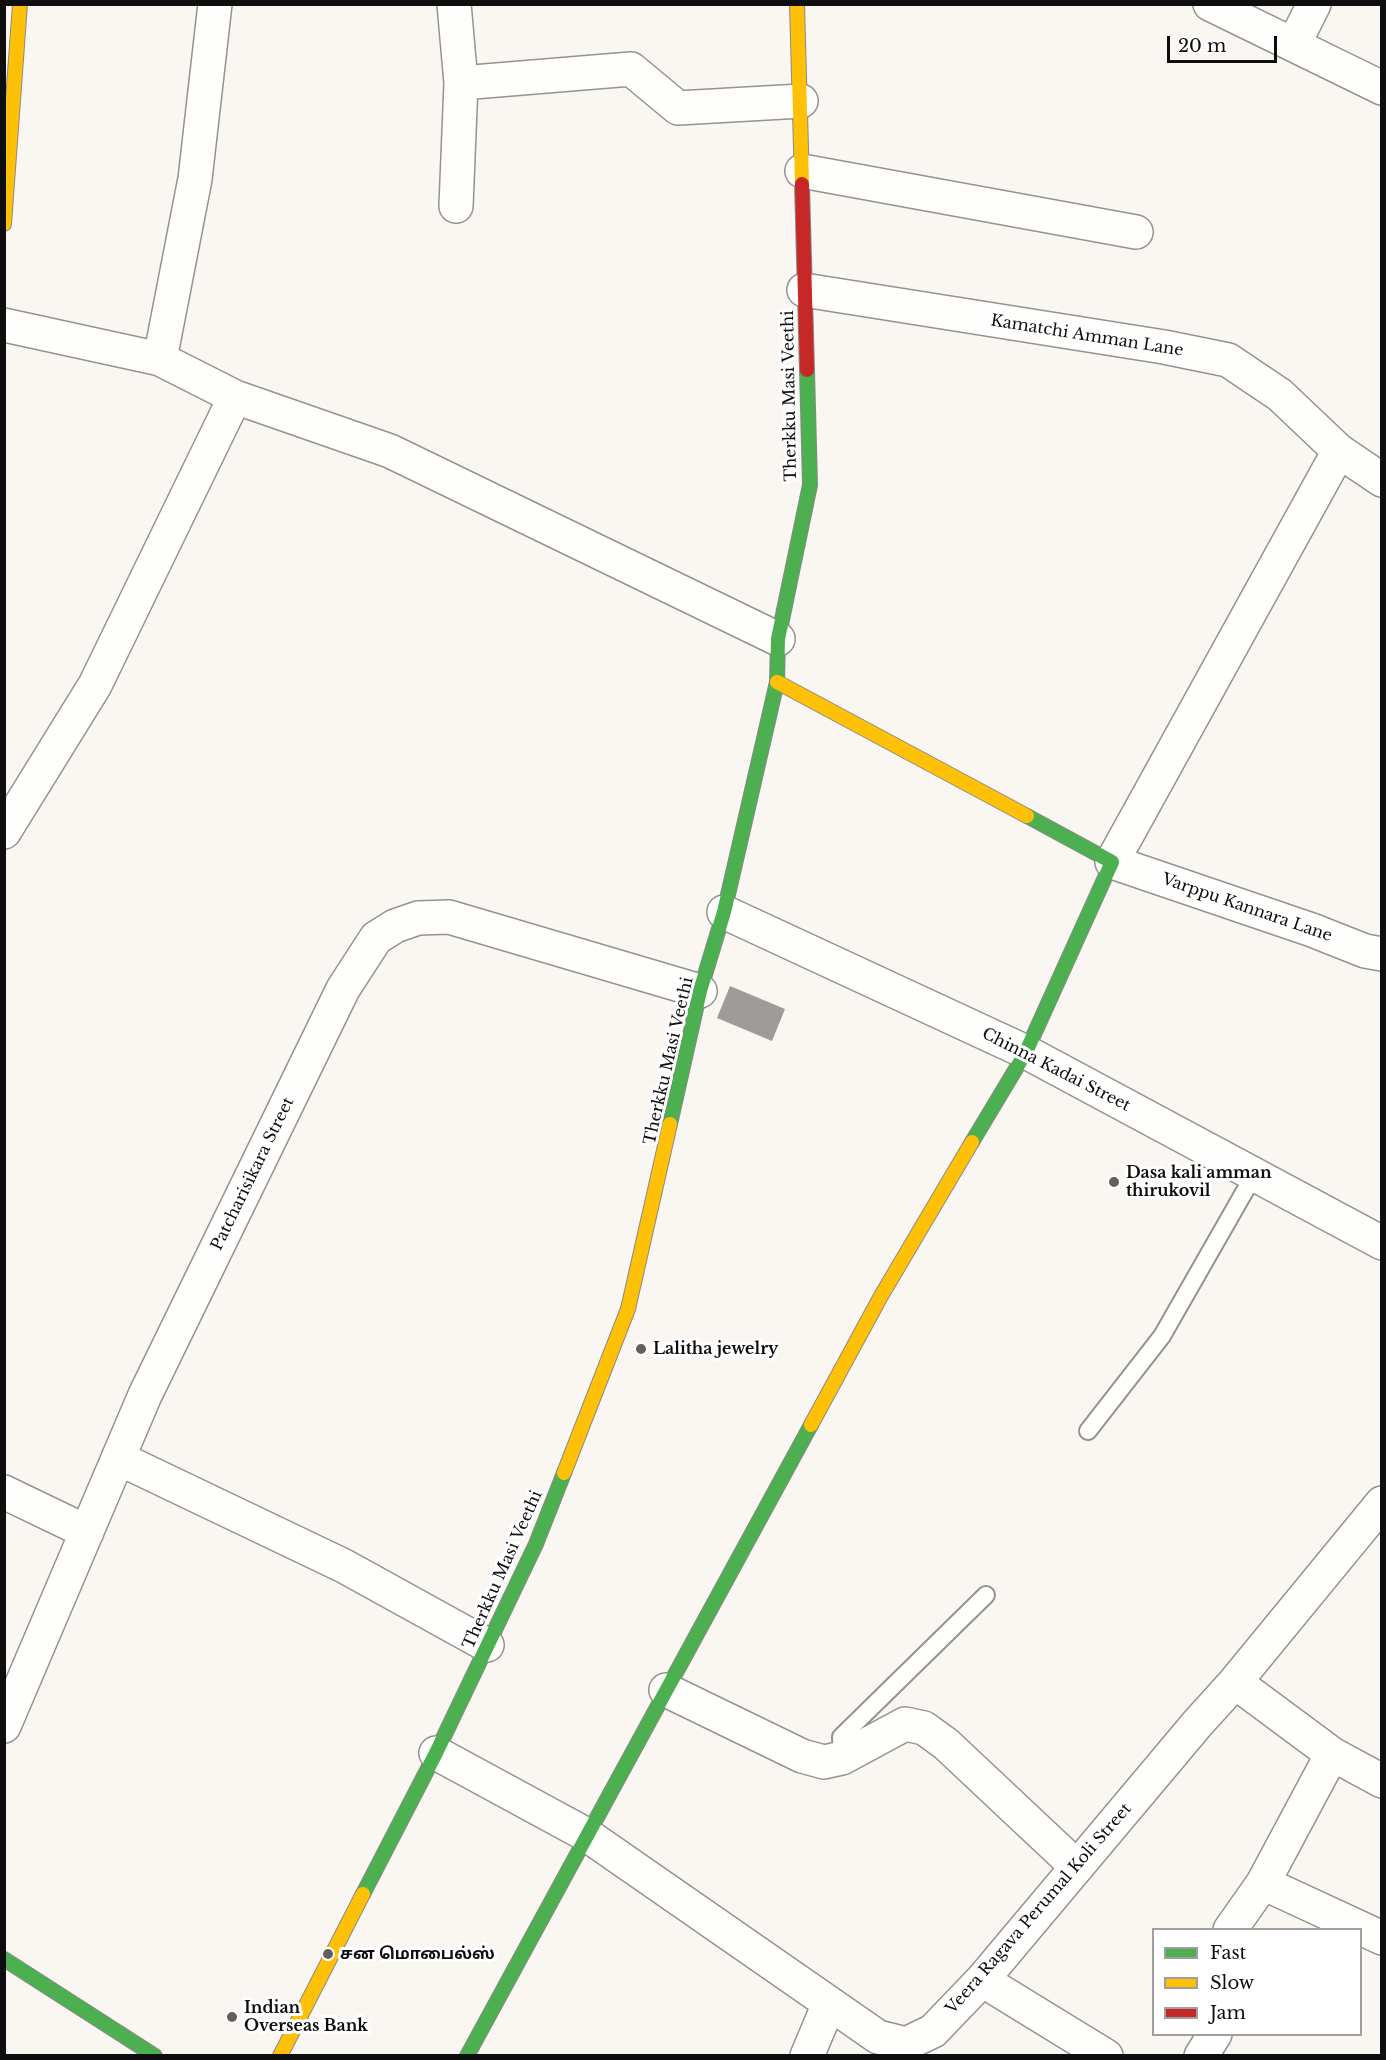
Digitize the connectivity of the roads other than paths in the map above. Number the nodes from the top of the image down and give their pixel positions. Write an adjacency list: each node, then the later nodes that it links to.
1 (20, 4): 13 (main road)
2 (215, 4): 17 (street)
3 (454, 4): 8 (street)
4 (796, 4): 10 (main road, Therkku Masi Veethi)
5 (1210, 4): 7 (street)
6 (1314, 4): 7 (street)
7 (1294, 44): 9 (street)
8 (461, 83): 10 (street); 12 (street)
9 (1382, 88)
10 (801, 101): 11 (main road, Therkku Masi Veethi)
11 (802, 171): 14 (street); 15 (main road, Therkku Masi Veethi)
12 (456, 206)
13 (4, 224)
14 (1136, 232)
15 (804, 291): 19 (street, Kamatchi Amman Lane); 21 (main road, Therkku Masi Veethi)
16 (4, 326): 17 (street)
17 (160, 359): 18 (street)
18 (235, 397): 21 (street); 23 (street)
19 (1339, 451): 20 (street, Kamatchi Amman Lane); 24 (street)
20 (1382, 480)
21 (778, 639): 22 (main road, Therkku Masi Veethi)
22 (777, 682): 24 (main road); 25 (main road, Therkku Masi Veethi)
23 (4, 832)
24 (1112, 861): 26 (street, Varppu Kannara Lane); 28 (main road)
25 (724, 912): 27 (main road, Therkku Masi Veethi); 28 (street, Chinna Kadai Street)
26 (1382, 954)
27 (700, 991): 32 (street, Patcharisikara Street); 37 (main road, Therkku Masi Veethi)
28 (1026, 1053): 29 (street, Chinna Kadai Street); 39 (main road)
29 (1254, 1174): 30 (street, Chinna Kadai Street); 31 (lane)
30 (1382, 1243)
31 (1088, 1431)
32 (118, 1458): 35 (street, Patcharisikara Street); 37 (street)
33 (4, 1492): 35 (street)
34 (1382, 1503): 38 (street, Veera Ragava Perumal Koli Street)
35 (87, 1532): 40 (street, Patcharisikara Street)
36 (986, 1595): 43 (lane)
37 (487, 1645): 41 (main road, Therkku Masi Veethi)
38 (1235, 1682): 42 (street); 46 (street, Veera Ragava Perumal Koli Street)
39 (666, 1690): 43 (street); 45 (main road)
40 (4, 1726)
41 (436, 1753): 45 (street, Veera Ragava Perumal Koli Street); 57 (main road, Therkku Masi Veethi)
42 (1332, 1754): 44 (street); 47 (street)
43 (842, 1758): 46 (street)
44 (1382, 1781)
45 (587, 1835): 54 (street, Veera Ragava Perumal Koli Street); 58 (main road)
46 (1077, 1866): 53 (street, Veera Ragava Perumal Koli Street)
47 (1263, 1884): 48 (street); 49 (street)
48 (1231, 1928)
49 (1360, 1928)
50 (1362, 1929): 51 (street)
51 (1382, 1938)
52 (4, 1959): 56 (main road)
53 (982, 1980): 54 (street, Veera Ragava Perumal Koli Street); 60 (street)
54 (829, 2004): 59 (street)
55 (1214, 2036): 61 (street)
56 (155, 2055)
57 (280, 2055)
58 (467, 2055)
59 (807, 2055)
60 (1106, 2055)
61 (1201, 2055)

